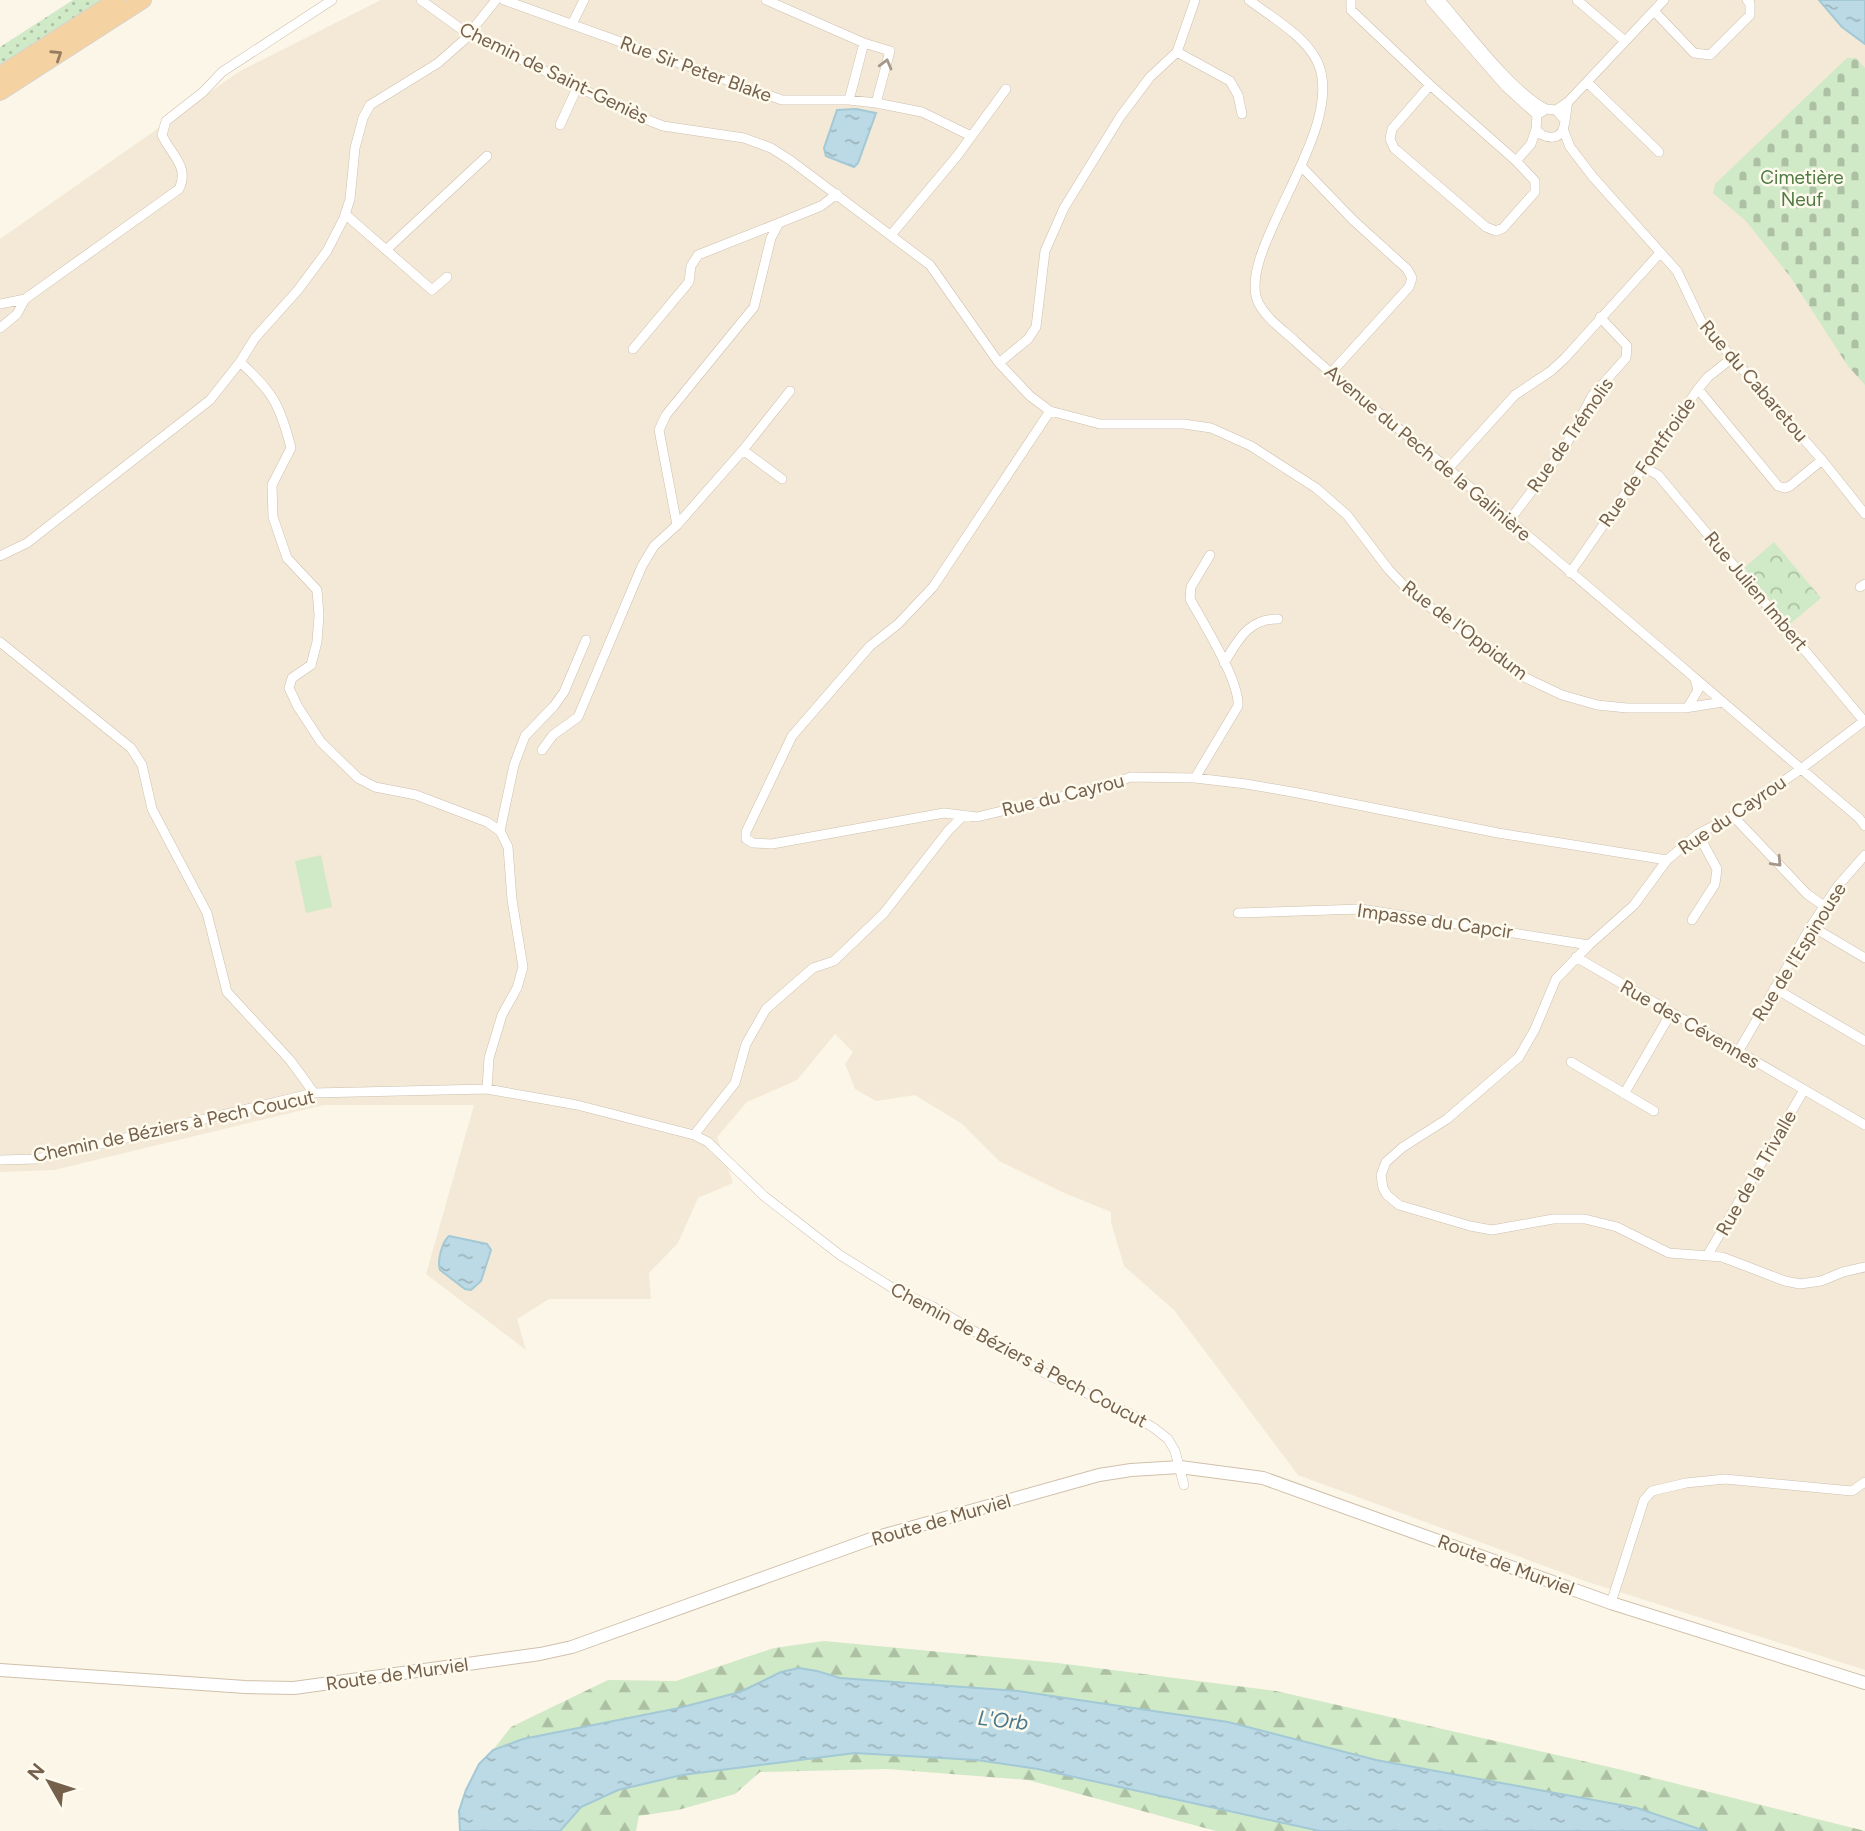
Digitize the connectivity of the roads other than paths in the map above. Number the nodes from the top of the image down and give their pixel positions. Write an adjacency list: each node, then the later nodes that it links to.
1 (117, 0): 23 (highway)
2 (143, 0): 28 (highway, one-way to 2)
3 (332, 0): 53 (street)
4 (421, 0): 19 (street, Chemin de Saint-Geniès)
5 (496, 0): 19 (street)
6 (504, 0): 18 (street, Rue Sir Peter Blake)
7 (583, 0): 18 (street)
8 (766, 0): 21 (street)
9 (1195, 0): 22 (street)
10 (1249, 0): 45 (street, Avenue du Pech de la Galinière)
11 (1351, 0): 25 (street)
12 (1430, 0): 32 (street)
13 (1440, 0): 32 (street)
14 (1577, 0): 20 (street)
15 (1664, 0): 17 (street)
16 (1747, 0): 17 (street)
17 (1654, 11): 20 (street)
18 (572, 23): 29 (street, Rue Sir Peter Blake)
19 (468, 34): 26 (street, Chemin de Saint-Geniès); 47 (street)
20 (1625, 41): 24 (street)
21 (864, 43): 29 (street); 31 (street, one-way to 21)
22 (1177, 52): 33 (street); 60 (street)
23 (0, 75)
24 (1587, 82): 30 (street); 42 (street)
25 (1430, 85): 44 (street); 44 (street)
26 (578, 88): 35 (street); 46 (street, Chemin de Saint-Geniès)
27 (1006, 89): 38 (street)
28 (0, 92)
29 (849, 100): 31 (street, Rue Sir Peter Blake)
30 (1568, 102): 32 (street); 34 (street)
31 (876, 103): 38 (street, Rue Sir Peter Blake)
32 (1546, 111): 34 (street); 36 (street)
33 (1242, 114)
34 (1563, 118): 37 (street)
35 (560, 125)
36 (1536, 129): 39 (street, Rue du Cabaretou); 40 (street)
37 (1563, 129): 39 (street); 41 (street, Rue du Cabaretou)
38 (971, 136): 49 (street)
39 (1549, 137): 40 (street); 41 (street, Rue du Cabaretou)
40 (1531, 144): 44 (street)
41 (1570, 147): 51 (street, Rue du Cabaretou)
42 (1659, 152)
43 (487, 156): 50 (street)
44 (1516, 161)
45 (1301, 166): 61 (street, Avenue du Pech de la Galinière); 61 (street)
46 (837, 194): 48 (street); 49 (street, Chemin de Saint-Geniès)
47 (345, 214): 50 (street); 59 (street)
48 (779, 223): 57 (street); 73 (street)
49 (891, 235): 60 (street, Chemin de Saint-Geniès)
50 (386, 250): 52 (street)
51 (1660, 253): 55 (street); 58 (street, Rue du Cabaretou)
52 (446, 277)
53 (25, 299): 54 (street); 56 (street)
54 (0, 304)
55 (1600, 317): 69 (street); 72 (street, Rue de Trémolis)
56 (0, 328)
57 (633, 349)
58 (1732, 358): 62 (street, Rue de Fontfroide); 67 (street, Rue du Cabaretou)
59 (240, 362): 75 (street); 91 (street)
60 (999, 363): 64 (street, Chemin de Saint-Geniès)
61 (1331, 373): 69 (street, Avenue du Pech de la Galinière)
62 (1698, 389): 67 (street); 68 (street, Rue de Fontfroide)
63 (790, 391): 66 (street)
64 (1050, 411): 65 (street, Chemin de Saint-Geniès); 88 (street, Rue du Cayrou)
65 (1211, 428): 83 (street, Rue de l'Oppidum)
66 (743, 450): 70 (street); 73 (street)
67 (1822, 460): 71 (street, Rue du Cabaretou)
68 (1643, 467): 76 (street, Rue de Fontfroide); 84 (street, Rue Julien Imbert)
69 (1448, 469): 72 (street, Avenue du Pech de la Galinière)
70 (782, 479)
71 (1865, 514)
72 (1509, 521): 76 (street, Avenue du Pech de la Galinière)
73 (677, 526): 85 (street)
74 (1210, 555): 80 (street)
75 (0, 556)
76 (1570, 573): 81 (street, Avenue du Pech de la Galinière)
77 (1278, 619): 80 (street)
78 (586, 640): 91 (street)
79 (0, 642): 109 (street)
80 (1224, 663): 87 (street)
81 (1694, 678): 82 (street, Avenue du Pech de la Galinière); 83 (street)
82 (1723, 702): 83 (street, Rue de l'Oppidum); 86 (street, Avenue du Pech de la Galinière)
83 (1688, 707)
84 (1864, 721): 86 (street, Rue du Cayrou)
85 (542, 750)
86 (1801, 769): 89 (street, Rue du Cayrou); 90 (street, Avenue du Pech de la Galinière)
87 (1195, 778): 88 (street, Rue du Cayrou); 94 (street, Rue du Cayrou)
88 (964, 816): 113 (street)
89 (1733, 816): 92 (street, Rue du Cayrou); 95 (street, one-way to 95)
90 (1865, 826)
91 (500, 831): 107 (street)
92 (1698, 834): 94 (street, Rue du Cayrou); 97 (street)
93 (1865, 855): 95 (street, Rue de l'Espinouse)
94 (1667, 860): 99 (street)
95 (1824, 906): 98 (street, Rue de l'Espinouse)
96 (1238, 913): 99 (street, Impasse du Capcir)
97 (1692, 920)
98 (1811, 926): 101 (street); 102 (street, Rue de l'Espinouse)
99 (1589, 944): 100 (street)
100 (1576, 957): 103 (street, Rue des Cévennes); 115 (street)
101 (1865, 958)
102 (1774, 988): 104 (street); 105 (street, Rue de l'Espinouse)
103 (1671, 1013): 105 (street, Rue des Cévennes); 110 (street)
104 (1865, 1041)
105 (1738, 1052): 108 (street, Rue des Cévennes)
106 (1570, 1062): 110 (street)
107 (487, 1089): 109 (street, Chemin de Béziers à Pech Coucut); 113 (street, Chemin de Béziers à Pech Coucut)
108 (1804, 1090): 112 (street, Rue des Cévennes); 115 (street, Rue de la Trivalle)
109 (314, 1093): 114 (street, Chemin de Béziers à Pech Coucut)
110 (1624, 1094): 111 (street)
111 (1654, 1111)
112 (1865, 1125)
113 (694, 1135): 117 (street, Chemin de Béziers à Pech Coucut)
114 (0, 1160)
115 (1707, 1256): 116 (street)
116 (1865, 1267)
117 (1180, 1467): 119 (street, Chemin de Béziers à Pech Coucut); 120 (main road, Route de Murviel); 121 (main road, Route de Murviel)
118 (1865, 1482): 120 (street)
119 (1184, 1485)
120 (1611, 1604): 122 (main road, Route de Murviel)
121 (0, 1670)
122 (1865, 1683)

